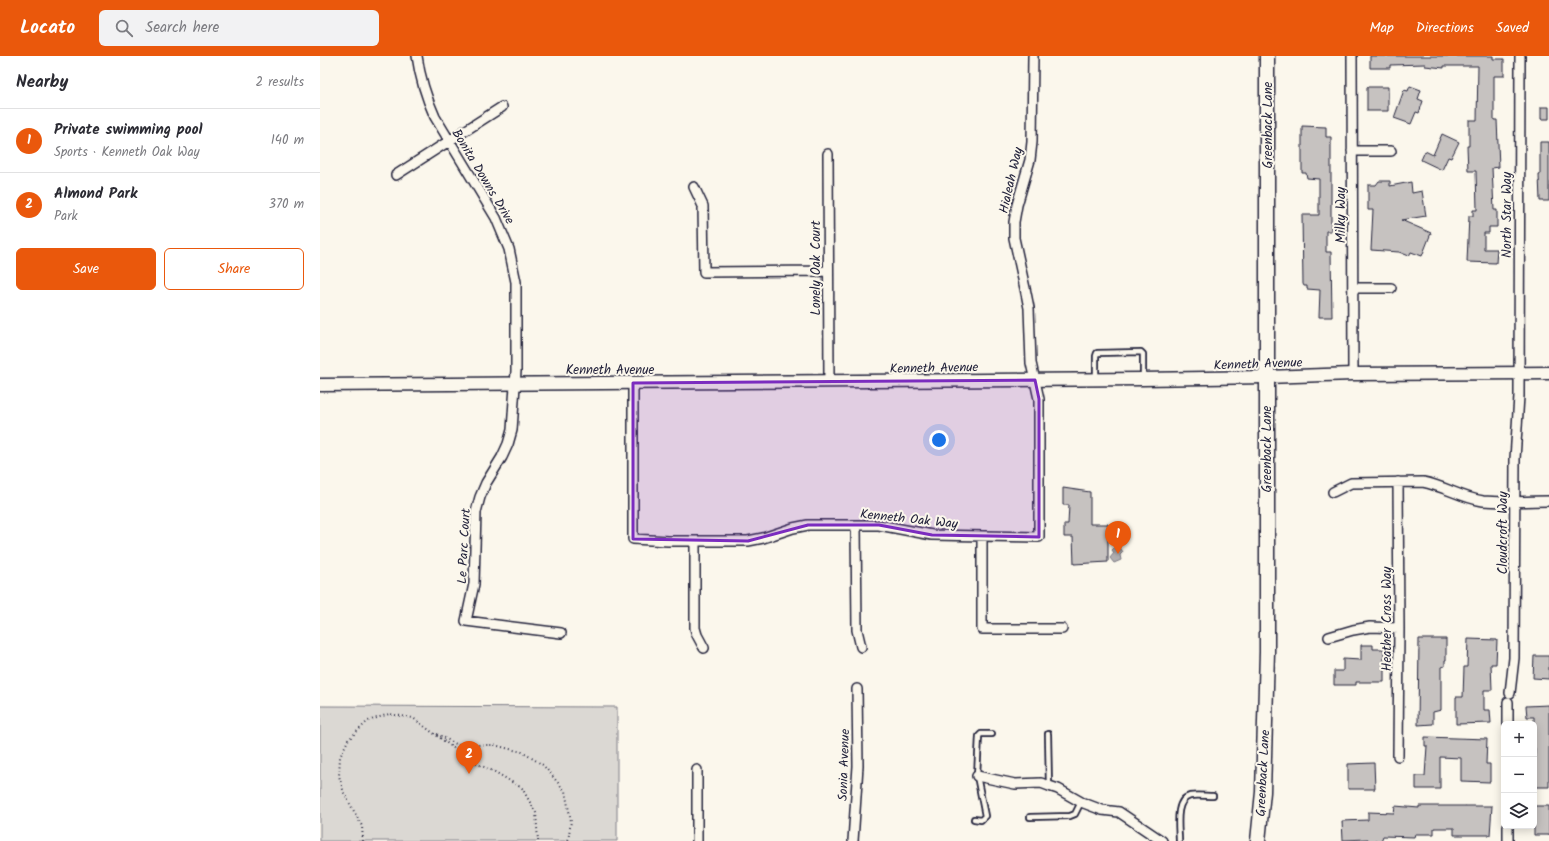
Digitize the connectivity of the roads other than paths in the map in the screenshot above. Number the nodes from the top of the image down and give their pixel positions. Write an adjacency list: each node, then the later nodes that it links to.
1 (417, 56): 7 (street, Bonita Downs Drive)
2 (1033, 56): 22 (street, Hialeah Way)
3 (1267, 56): 19 (main road, Greenback Lane)
4 (1352, 56): 8 (street, Milky Way)
5 (1520, 56): 16 (street, North Star Way)
6 (502, 107): 7 (street)
7 (449, 141): 11 (street); 25 (street, Bonita Downs Drive)
8 (1352, 151): 9 (street); 14 (street, Milky Way)
9 (1390, 151)
10 (828, 154): 13 (street, Lonely Oak Court)
11 (396, 175)
12 (694, 187): 13 (street)
13 (828, 271): 23 (street, Lonely Oak Court)
14 (1353, 288): 15 (street); 18 (street, Milky Way)
15 (1390, 288)
16 (1518, 373): 17 (main road, Kenneth Avenue); 18 (main road, Kenneth Avenue); 29 (street, Cloudcroft Way)
17 (1549, 373)
18 (1353, 374): 19 (main road, Kenneth Avenue)
19 (1266, 378): 21 (main road, Kenneth Avenue); 57 (main road, Greenback Lane)
20 (1096, 379): 21 (main road, Kenneth Avenue); 21 (lane); 22 (main road, Kenneth Avenue)
21 (1143, 379)
22 (1035, 380): 23 (main road, Kenneth Avenue); 32 (street, Kenneth Oak Way)
23 (829, 382): 24 (main road, Kenneth Avenue)
24 (633, 383): 25 (main road, Kenneth Avenue); 33 (street, Kenneth Oak Way)
25 (515, 384): 26 (main road, Kenneth Avenue); 36 (street, Le Parc Court)
26 (320, 385)
27 (1398, 482): 28 (street); 29 (street); 34 (street, Heather Cross Way)
28 (1333, 492)
29 (1515, 501): 30 (street); 41 (street, Cloudcroft Way)
30 (1549, 501)
31 (856, 525): 32 (street, Kenneth Oak Way); 33 (street, Kenneth Oak Way); 38 (street)
32 (982, 536): 35 (street)
33 (695, 542): 39 (street)
34 (1399, 628): 37 (street); 44 (street, Heather Cross Way)
35 (1062, 629)
36 (561, 633)
37 (1329, 637)
38 (861, 647)
39 (704, 648)
40 (857, 689): 54 (street, Sonia Avenue)
41 (1508, 721)
42 (992, 734): 46 (lane)
43 (1048, 734): 47 (lane)
44 (1398, 756)
45 (697, 770): 53 (street)
46 (977, 776): 47 (street); 51 (lane)
47 (1049, 786): 49 (street)
48 (1212, 796): 56 (lane)
49 (1081, 802): 50 (lane); 55 (street)
50 (1030, 817)
51 (974, 819)
52 (1508, 829): 58 (street)
53 (697, 841)
54 (853, 841)
55 (1162, 841)
56 (1179, 841)
57 (1258, 841)
58 (1508, 841)

